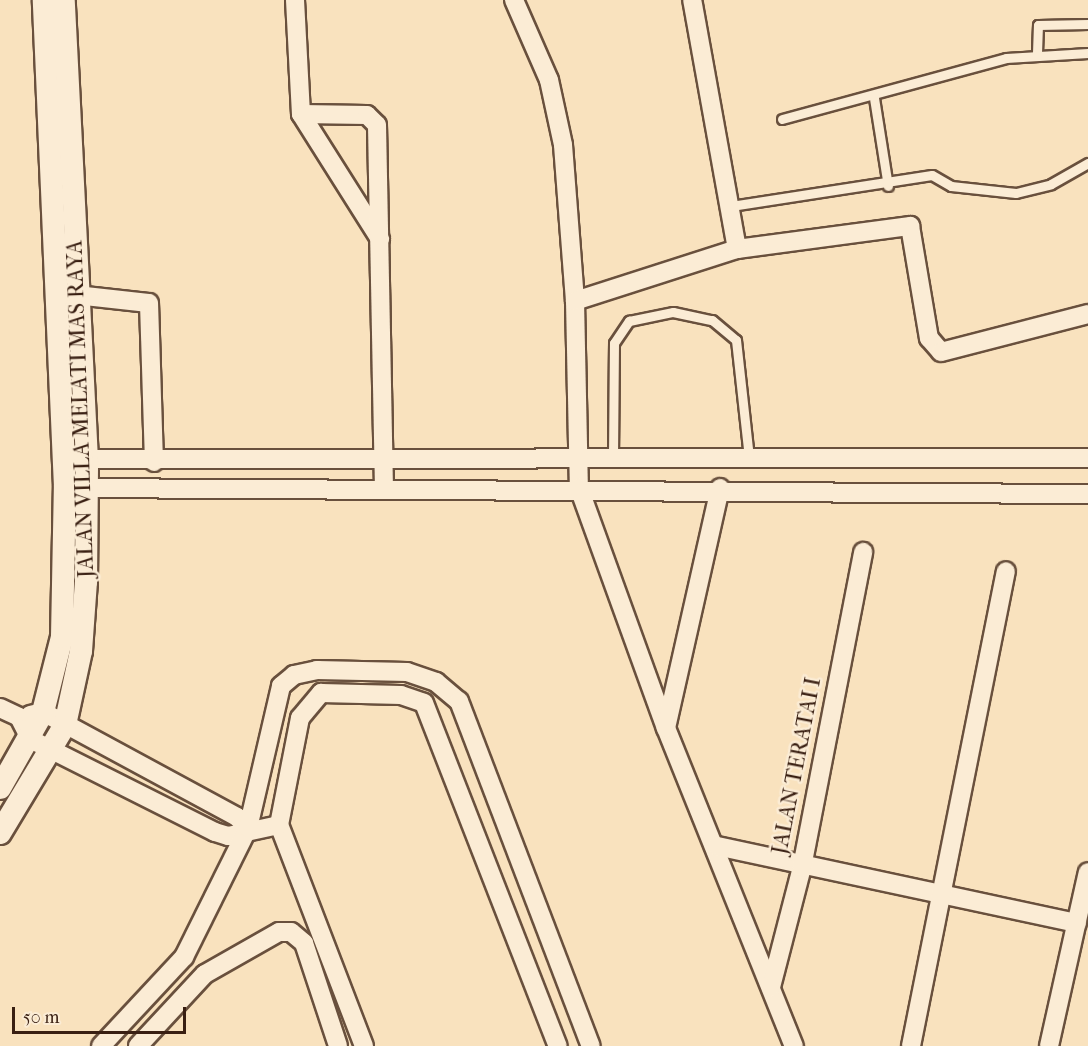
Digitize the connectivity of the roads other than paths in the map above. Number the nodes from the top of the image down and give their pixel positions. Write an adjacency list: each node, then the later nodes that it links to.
1 (44, 0): 17 (street, JALAN VILLA MELATI MAS RAYA)
2 (64, 0): 18 (street, JALAN VILLA MELATI MAS RAYA)
3 (295, 0): 10 (street)
4 (514, 0): 19 (street)
5 (692, 0): 14 (street)
6 (1088, 24): 7 (lane)
7 (1037, 53): 8 (lane); 9 (lane)
8 (1088, 53)
9 (874, 98): 11 (lane); 13 (lane)
10 (301, 114): 15 (street); 15 (street)
11 (782, 119)
12 (1088, 164): 13 (lane)
13 (888, 186): 14 (lane)
14 (731, 206): 16 (street)
15 (380, 240): 27 (street)
16 (737, 249): 19 (street); 20 (street)
17 (57, 293): 18 (street); 25 (street, JALAN VILLA MELATI MAS RAYA)
18 (80, 295): 26 (street, JALAN VILLA MELATI MAS RAYA); 28 (street)
19 (575, 301): 21 (street)
20 (1088, 314)
21 (578, 457): 22 (street); 27 (street); 31 (street)
22 (613, 457): 23 (street); 23 (lane)
23 (749, 457): 24 (street)
24 (1088, 458)
25 (64, 459): 26 (street); 29 (street, JALAN VILLA MELATI MAS RAYA)
26 (87, 460): 28 (street); 29 (street, JALAN VILLA MELATI MAS RAYA)
27 (387, 460): 28 (street); 30 (street)
28 (154, 462)
29 (75, 488): 30 (street); 37 (street, JALAN VILLA MELATI MAS RAYA); 39 (street, JALAN VILLA MELATI MAS RAYA)
30 (384, 488): 31 (street)
31 (579, 488): 32 (street); 40 (street)
32 (720, 488): 33 (street); 40 (street)
33 (1088, 494)
34 (863, 552): 48 (street, JALAN TERATAI I)
35 (1006, 571): 50 (street)
36 (0, 708): 38 (street)
37 (43, 712): 38 (street); 39 (street); 41 (street, JALAN VILLA MELATI MAS RAYA)
38 (19, 717): 41 (street)
39 (65, 725): 42 (street, JALAN VILLA MELATI MAS RAYA); 45 (street)
40 (666, 728): 47 (street)
41 (30, 739): 42 (street); 43 (street, JALAN VILLA MELATI MAS RAYA)
42 (53, 751): 45 (street); 46 (street, JALAN VILLA MELATI MAS RAYA)
43 (0, 788)
44 (279, 825): 45 (street); 58 (street); 59 (street)
45 (248, 828): 52 (street); 60 (street)
46 (0, 833)
47 (717, 846): 48 (street); 54 (street)
48 (802, 867): 50 (street); 54 (street, JALAN TERATAI I)
49 (1088, 872): 51 (street)
50 (944, 895): 51 (street); 62 (street)
51 (1077, 923): 63 (street)
52 (184, 957): 53 (street); 56 (street)
53 (205, 974): 55 (street); 57 (street)
54 (771, 987): 61 (street)
55 (144, 1043)
56 (100, 1046)
57 (338, 1046)
58 (364, 1046)
59 (558, 1046)
60 (591, 1046)
61 (794, 1046)
62 (910, 1046)
63 (1049, 1046)

